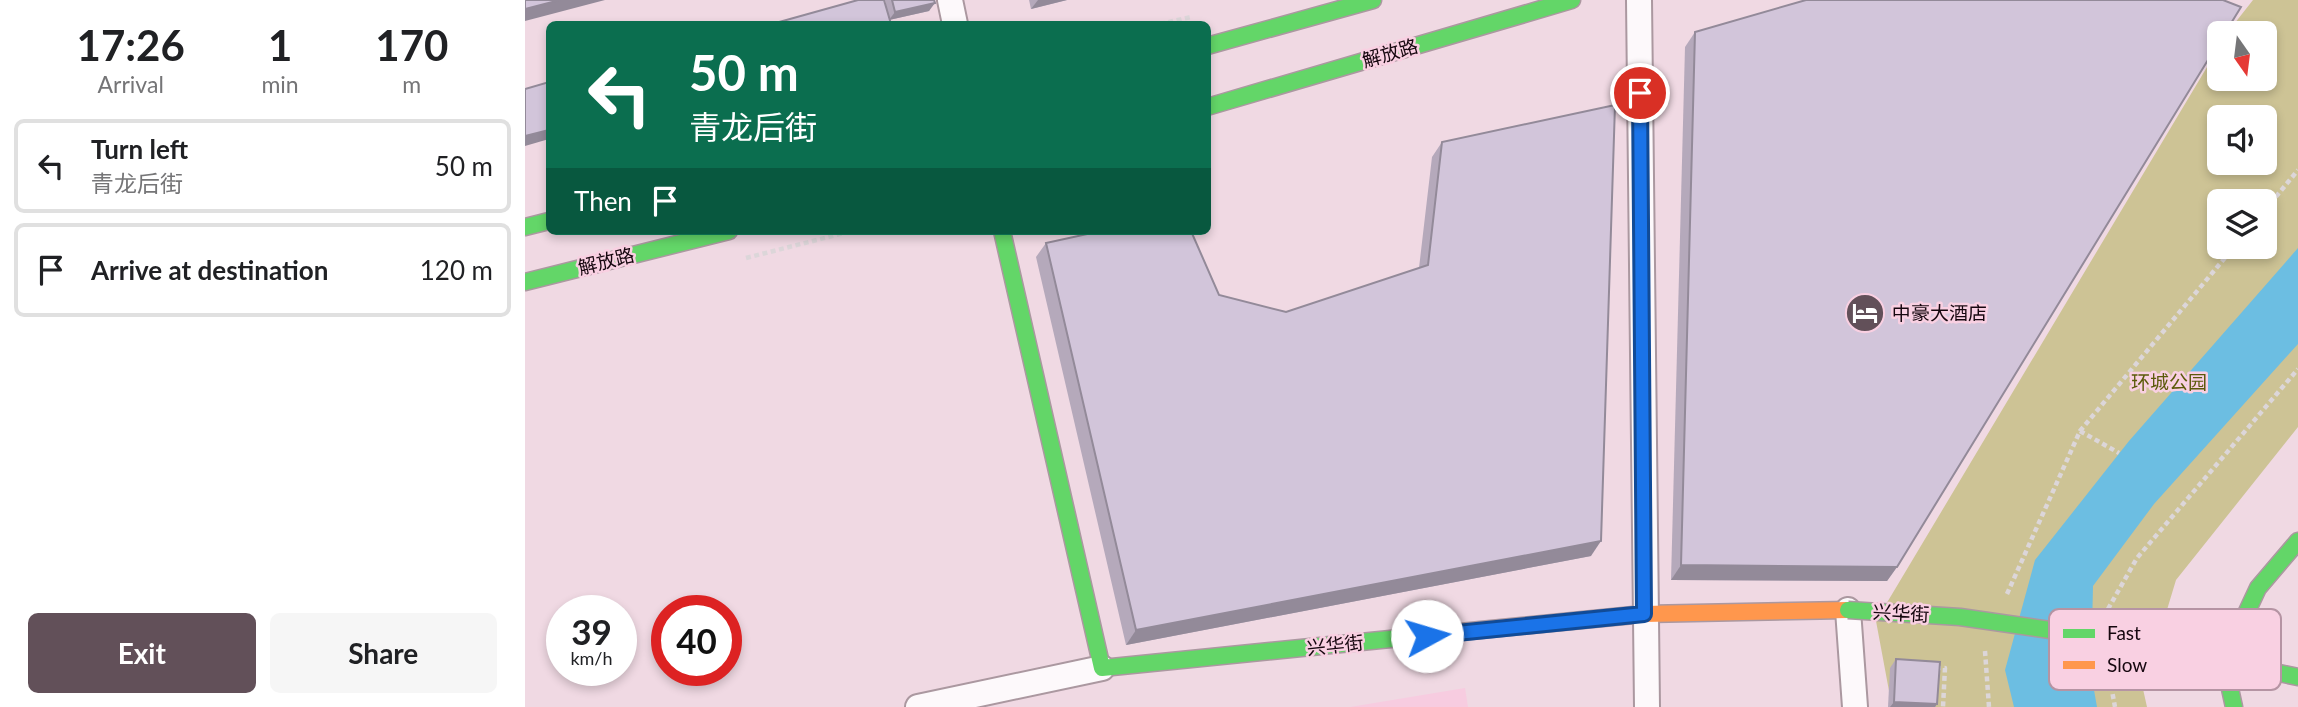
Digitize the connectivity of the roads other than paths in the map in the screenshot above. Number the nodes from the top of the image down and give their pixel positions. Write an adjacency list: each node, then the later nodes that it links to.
1 (950, 0): 5 (street)
2 (1373, 0): 6 (street)
3 (1572, 0): 7 (street, 解放路)
4 (1639, 0): 16 (street)
5 (954, 21)
6 (1211, 45)
7 (1211, 106)
8 (546, 222): 9 (street)
9 (525, 228)
10 (713, 235): 12 (street, 解放路)
11 (1003, 235): 18 (street)
12 (525, 282)
13 (2298, 541): 14 (street)
14 (2248, 609)
15 (1847, 610): 16 (street, 兴华街); 17 (street, 兴华街, bridge); 21 (street)
16 (1644, 614): 18 (street, 兴华街); 20 (street)
17 (2049, 630)
18 (1102, 668): 19 (street)
19 (918, 707)
20 (1647, 707)
21 (1855, 707)

